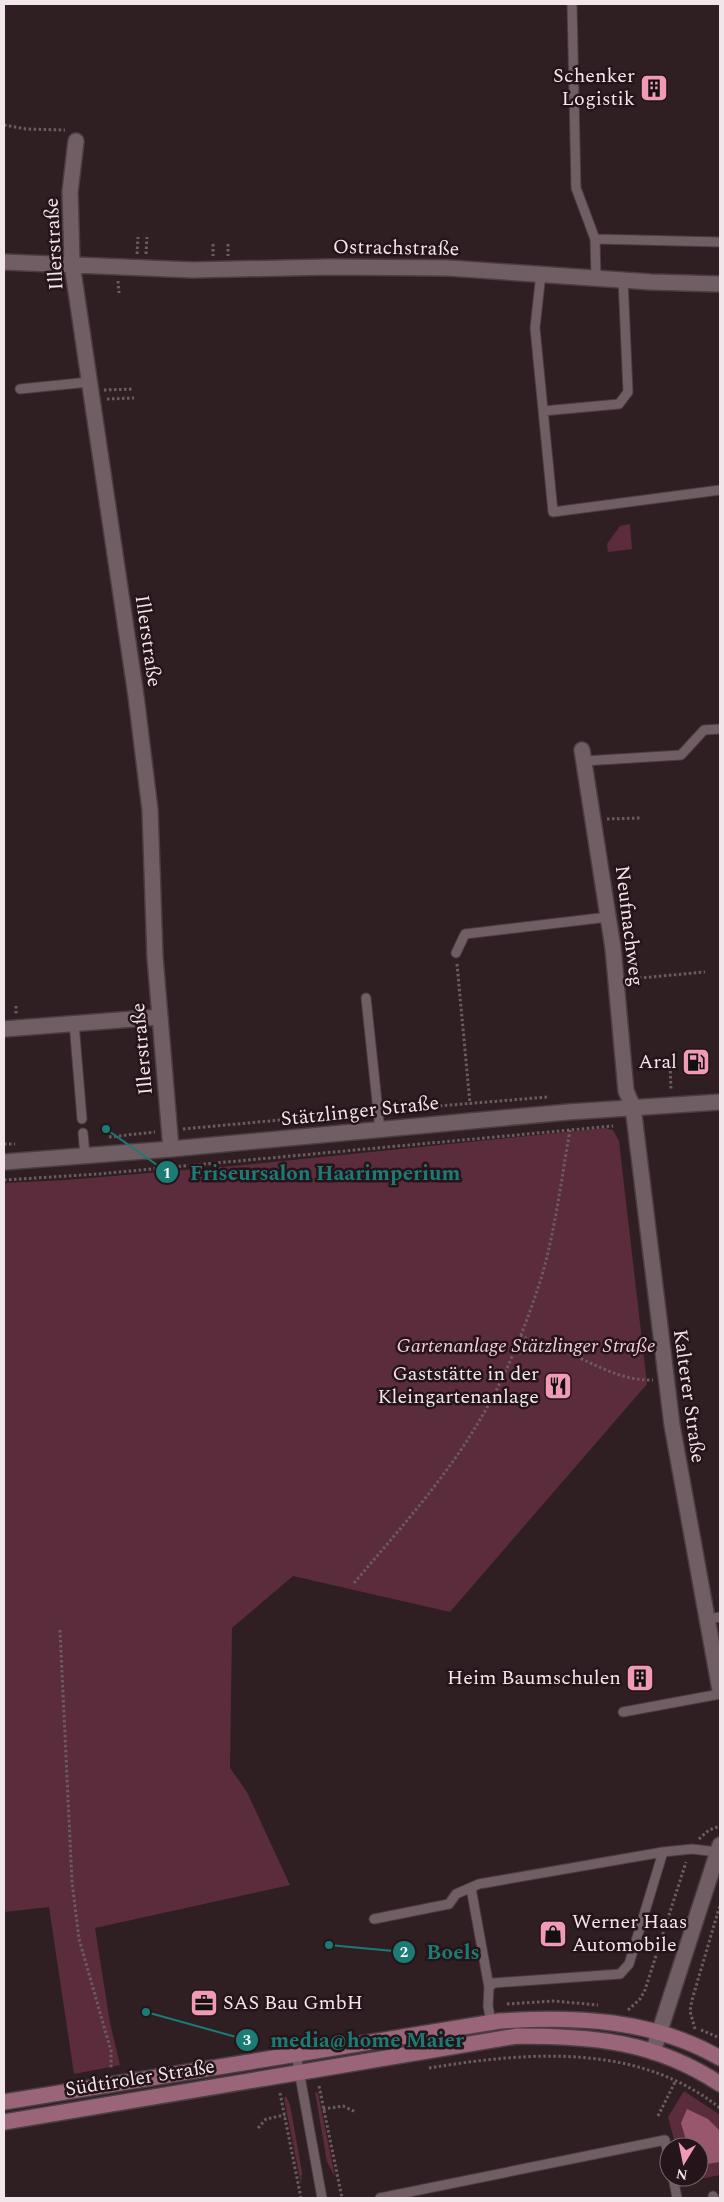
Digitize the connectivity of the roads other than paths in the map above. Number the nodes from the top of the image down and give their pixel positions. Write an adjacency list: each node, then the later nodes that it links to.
1 (572, 4): 3 (lane)
2 (76, 141): 6 (street, Illerstraße)
3 (594, 239): 4 (lane); 8 (lane)
4 (720, 242)
5 (4, 262): 6 (street, Ostrachstraße)
6 (72, 264): 7 (street, Ostrachstraße); 12 (street, Illerstraße)
7 (541, 273): 8 (street, Ostrachstraße); 13 (lane)
8 (596, 277): 9 (street, Ostrachstraße)
9 (623, 279): 10 (street, Ostrachstraße); 13 (lane)
10 (720, 284)
11 (20, 388): 12 (lane)
12 (90, 391): 20 (street, Illerstraße)
13 (543, 411): 14 (lane)
14 (720, 490)
15 (720, 729): 16 (lane)
16 (583, 756): 17 (street, Neufnachweg)
17 (608, 917): 18 (lane); 24 (street, Neufnachweg)
18 (456, 953)
19 (366, 998): 26 (lane)
20 (159, 1017): 21 (street); 28 (street, Illerstraße)
21 (74, 1024): 22 (street); 25 (lane)
22 (4, 1029)
23 (720, 1102): 24 (street, Stätzlinger Straße)
24 (633, 1106): 26 (street, Stätzlinger Straße); 31 (street, Kalterer Straße)
25 (82, 1119)
26 (380, 1130): 28 (street, Stätzlinger Straße)
27 (83, 1136): 29 (lane)
28 (171, 1149): 29 (street, Stätzlinger Straße)
29 (85, 1156): 30 (street, Stätzlinger Straße)
30 (4, 1162)
31 (713, 1618): 32 (street, Kalterer Straße)
32 (720, 1690)
33 (720, 1694): 34 (lane)
34 (622, 1712)
35 (719, 1848): 36 (lane); 41 (street)
36 (663, 1852): 37 (lane); 39 (lane)
37 (471, 1888): 38 (lane); 39 (lane)
38 (374, 1919)
39 (489, 1987): 40 (lane)
40 (491, 2022): 41 (main road, Südtiroler Straße); 43 (main road, Südtiroler Straße)
41 (660, 2032): 42 (street); 44 (main road, Südtiroler Straße)
42 (653, 2052): 45 (main road, Südtiroler Straße); 46 (main road, Südtiroler Straße)
43 (296, 2054): 45 (lane); 47 (main road, Südtiroler Straße)
44 (720, 2058)
45 (298, 2073): 48 (main road, Südtiroler Straße); 50 (lane)
46 (720, 2084)
47 (4, 2102)
48 (4, 2122)
49 (659, 2141): 51 (lane)
50 (322, 2198)
51 (380, 2198)

